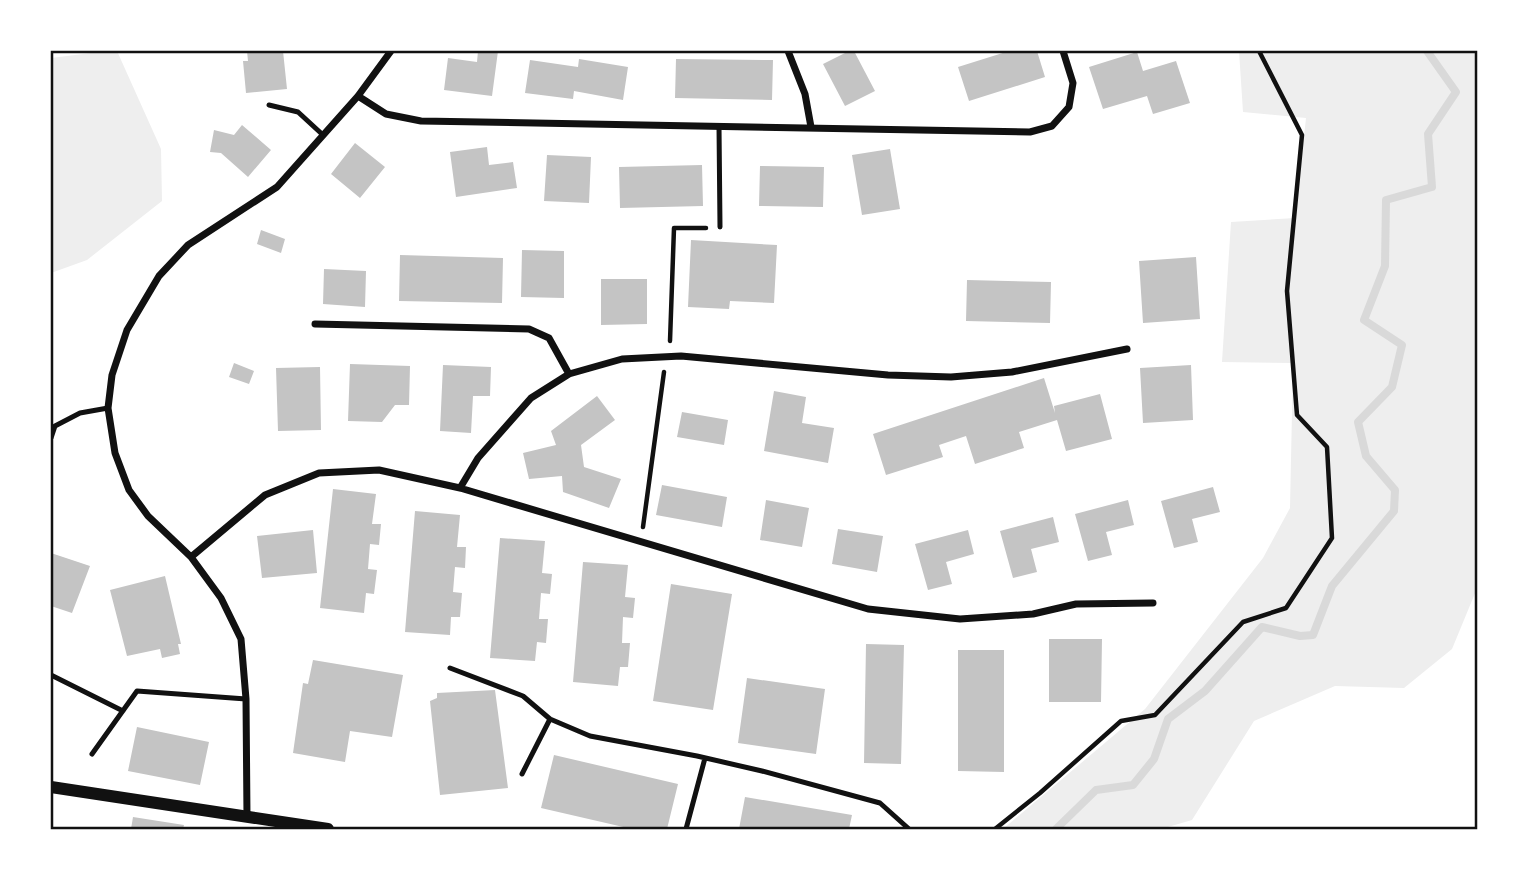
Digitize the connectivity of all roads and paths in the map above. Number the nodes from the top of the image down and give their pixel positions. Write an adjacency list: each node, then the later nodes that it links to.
1 (391, 51): 5 (street)
2 (788, 51): 8 (street)
3 (1063, 51): 8 (street)
4 (1259, 51): 36 (path)
5 (358, 96): 7 (street); 9 (street)
6 (269, 105): 9 (lane)
7 (719, 125): 8 (street); 10 (lane)
8 (811, 127)
9 (323, 135): 16 (street)
10 (720, 227): 12 (path)
11 (315, 324): 15 (street)
12 (670, 340)
13 (1127, 349): 14 (street)
14 (667, 356): 15 (street); 19 (path)
15 (569, 374): 18 (street)
16 (108, 408): 17 (lane); 20 (street)
17 (51, 438)
18 (460, 488): 19 (street); 20 (street)
19 (641, 541): 21 (street)
20 (191, 557): 24 (street)
21 (1153, 603)
22 (450, 668): 26 (lane)
23 (51, 675): 25 (lane)
24 (246, 699): 25 (lane); 31 (street)
25 (122, 711): 27 (lane)
26 (550, 719): 28 (lane); 29 (lane)
27 (92, 754)
28 (705, 758): 34 (lane); 35 (lane)
29 (522, 774)
30 (51, 787): 31 (street)
31 (247, 816): 32 (street)
32 (281, 825): 33 (street)
33 (328, 829)
34 (686, 829)
35 (909, 829)
36 (995, 829)

